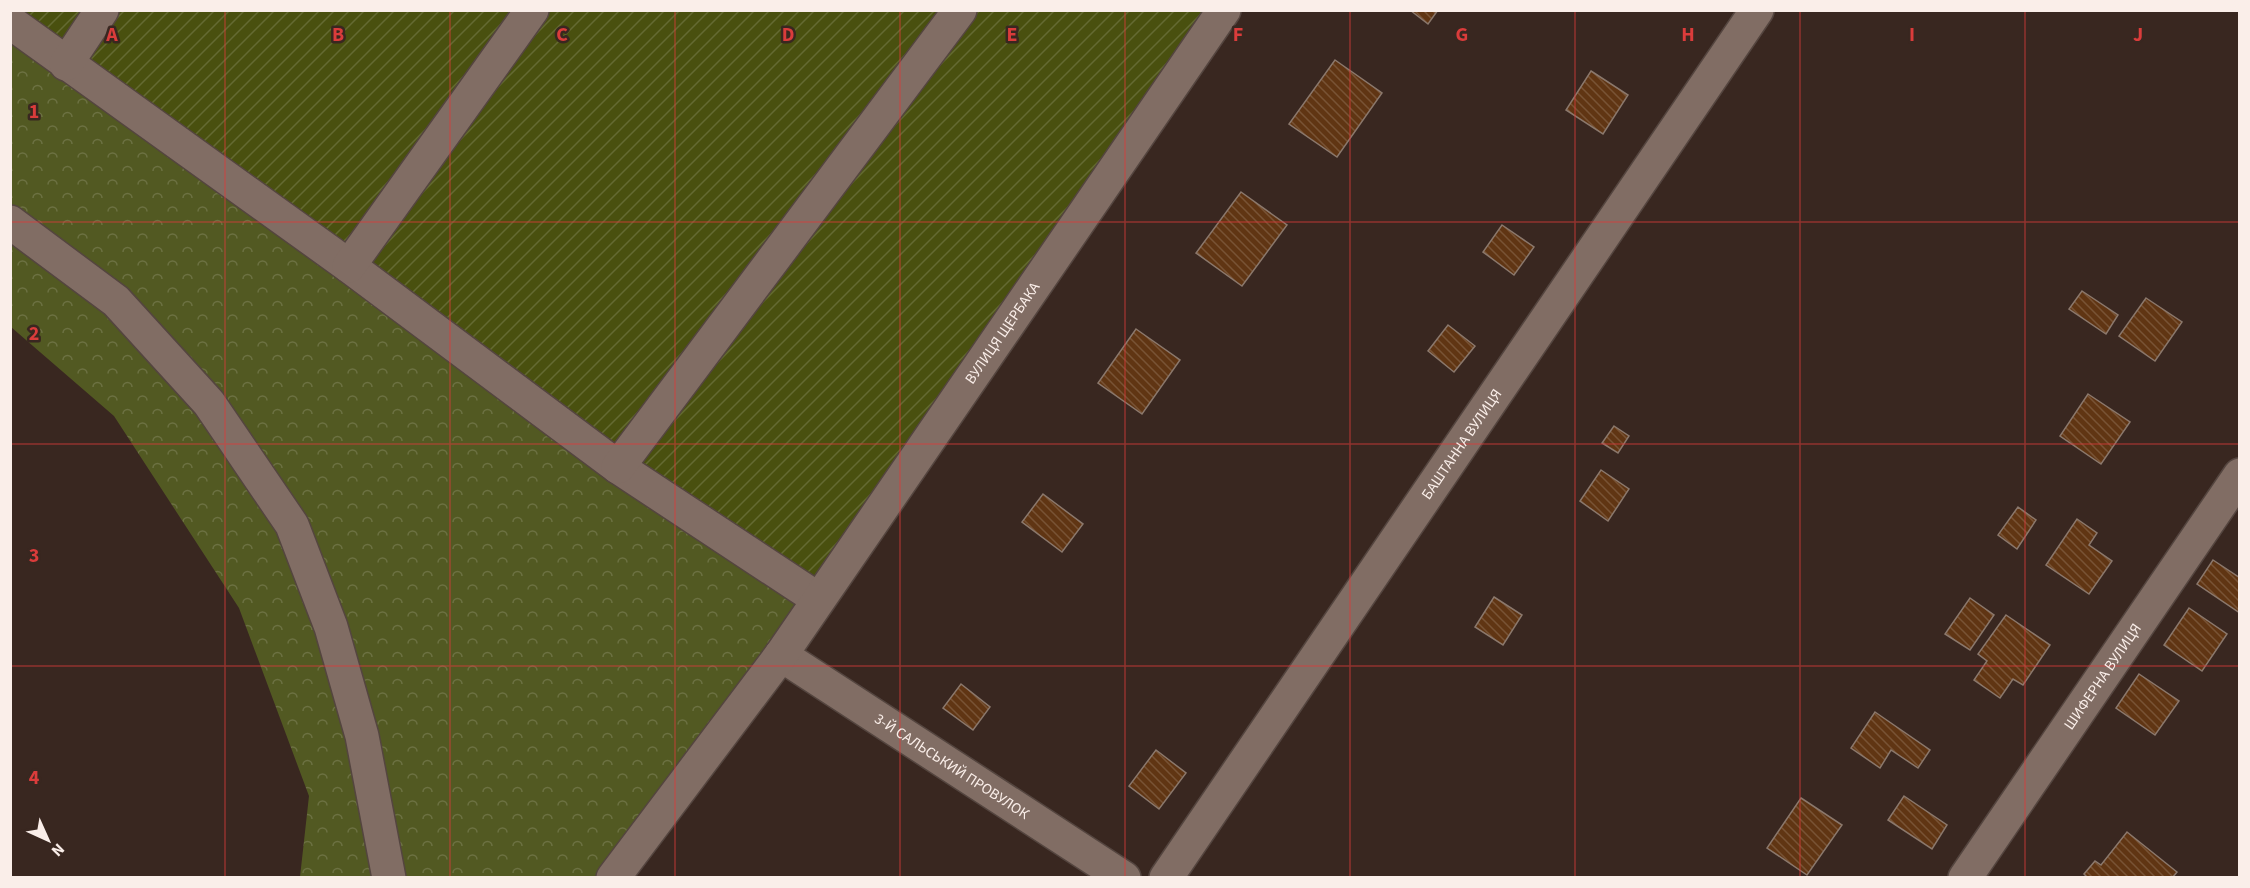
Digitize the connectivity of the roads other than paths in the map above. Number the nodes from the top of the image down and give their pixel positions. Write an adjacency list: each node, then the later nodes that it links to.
1 (102, 10): 7 (street)
2 (532, 10): 9 (street)
3 (960, 10): 10 (street)
4 (1224, 10): 12 (street, ВУЛИЦЯ ЩЕРБАКА)
5 (1757, 10): 17 (street, БАШТАННА ВУЛИЦЯ)
6 (10, 22): 7 (street)
7 (66, 64): 9 (street)
8 (10, 222): 14 (street)
9 (349, 266): 10 (street)
10 (618, 467): 12 (street)
11 (2240, 475): 18 (street, ШИФЕРНА ВУЛИЦЯ)
12 (818, 599): 13 (street, ВУЛИЦЯ ЩЕРБАКА)
13 (781, 655): 15 (street, ВУЛИЦЯ ЩЕРБАКА); 16 (street, 3-Й САЛЬСЬКИЙ ПРОВУЛОК)
14 (389, 878)
15 (613, 878)
16 (1124, 878)
17 (1166, 878)
18 (1965, 878)

